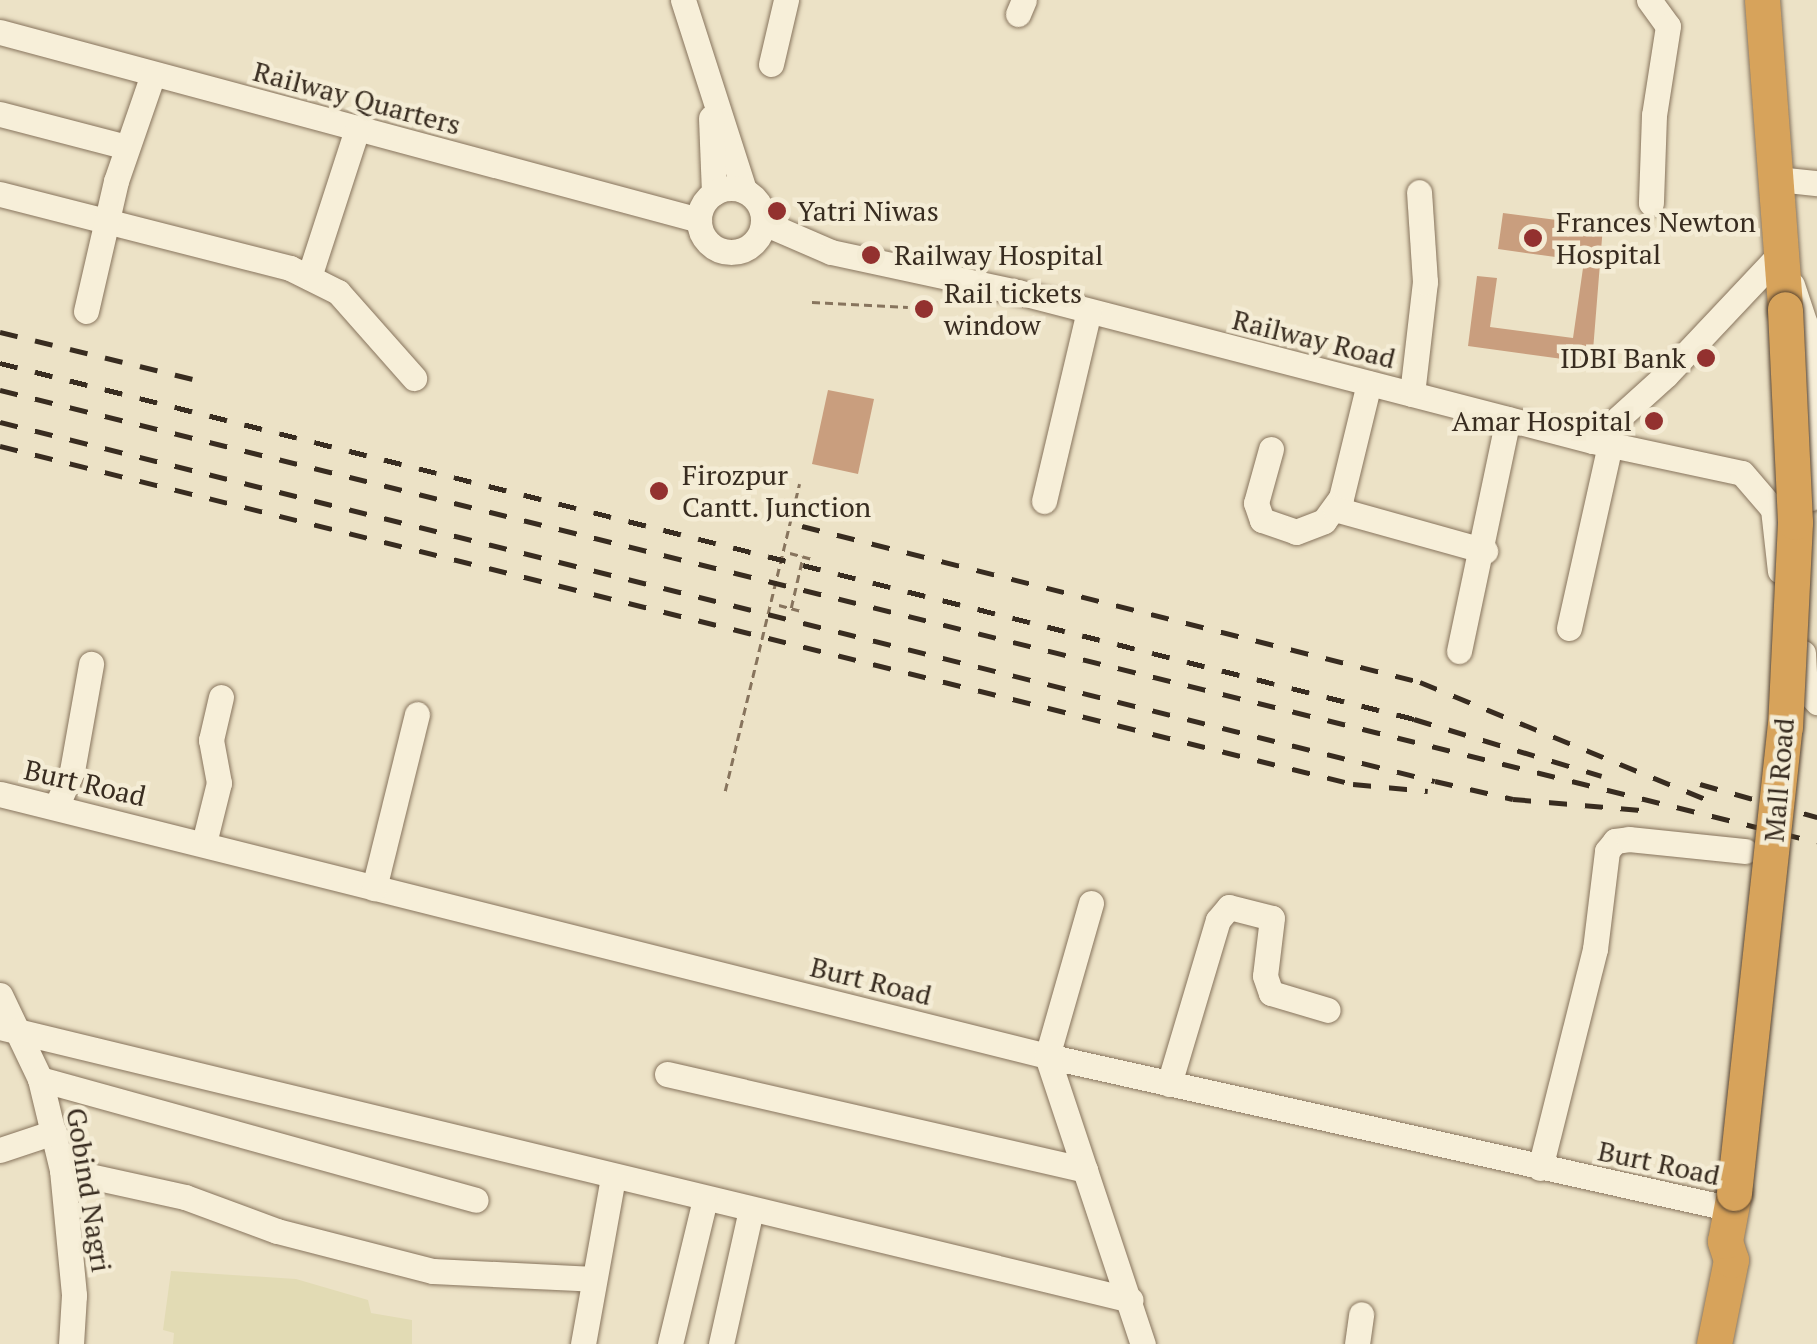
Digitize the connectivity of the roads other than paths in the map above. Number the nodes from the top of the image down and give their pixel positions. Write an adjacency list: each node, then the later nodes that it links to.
1 (683, 0): 9 (street)
2 (786, 0): 7 (street)
3 (1649, 0): 18 (street)
4 (1762, 0): 14 (highway, Mall Road)
5 (1782, 0): 14 (highway, Mall Road)
6 (0, 32): 8 (street, Railway Quarters)
7 (771, 64)
8 (153, 74): 11 (street, Railway Quarters); 12 (street)
9 (710, 81): 13 (street); 16 (street)
10 (0, 114): 12 (street)
11 (357, 129): 19 (street, Railway Quarters); 23 (street)
12 (127, 146): 20 (street)
13 (744, 190): 16 (street); 21 (street)
14 (1793, 191): 22 (highway, Mall Road)
15 (1420, 192): 28 (street)
16 (714, 193): 19 (street)
17 (0, 194): 20 (street)
18 (1652, 203)
19 (699, 220): 21 (street)
20 (106, 221): 23 (street); 25 (street)
21 (764, 224): 24 (street, Railway Road)
22 (1782, 262): 30 (street); 38 (highway, Mall Road, bridge); 40 (street)
23 (309, 277): 26 (street)
24 (1089, 311): 27 (street, Railway Road); 32 (street)
25 (86, 312)
26 (414, 378)
27 (1369, 383): 28 (street, Railway Road); 33 (street)
28 (1412, 394): 29 (street, Railway Road)
29 (1508, 419): 30 (street, Railway Road); 34 (street)
30 (1602, 443): 35 (street); 38 (street, Railway Road, bridge)
31 (1272, 449): 33 (street)
32 (1044, 501)
33 (1335, 510): 34 (street)
34 (1485, 551): 36 (street)
35 (1569, 628)
36 (1459, 652)
37 (91, 664): 43 (street)
38 (1787, 676): 65 (highway, Mall Road, bridge)
39 (220, 697): 44 (street)
40 (1817, 702)
41 (416, 714): 46 (street)
42 (0, 794): 43 (street, Burt Road)
43 (56, 806): 44 (street, Burt Road)
44 (204, 843): 46 (street, Burt Road)
45 (1746, 851): 58 (street)
46 (374, 888): 52 (street, Burt Road)
47 (1090, 903): 52 (street)
48 (0, 994): 50 (street, Gobind Nagri)
49 (1328, 1010): 55 (street)
50 (15, 1036): 51 (street); 54 (street, Gobind Nagri); 61 (street)
51 (0, 1053)
52 (1048, 1056): 55 (street, Burt Road); 60 (street)
53 (667, 1074): 60 (street)
54 (40, 1079): 56 (street, Gobind Nagri); 63 (street)
55 (1169, 1084): 58 (street, Burt Road)
56 (54, 1132): 57 (street); 59 (street, Gobind Nagri)
57 (0, 1150)
58 (1540, 1168): 65 (street, Burt Road)
59 (62, 1170): 66 (street); 69 (street, Gobind Nagri)
60 (1085, 1170): 67 (street)
61 (613, 1178): 62 (street); 66 (street)
62 (705, 1199): 64 (street); 71 (street)
63 (474, 1200)
64 (751, 1210): 67 (street); 72 (street)
65 (1730, 1215): 75 (highway); 76 (highway, Mall Road)
66 (594, 1278): 70 (street)
67 (1131, 1300): 73 (street)
68 (1362, 1314): 74 (street)
69 (71, 1344)
70 (583, 1344)
71 (670, 1344)
72 (721, 1344)
73 (1143, 1344)
74 (1357, 1344)
75 (1696, 1344)
76 (1714, 1344)

